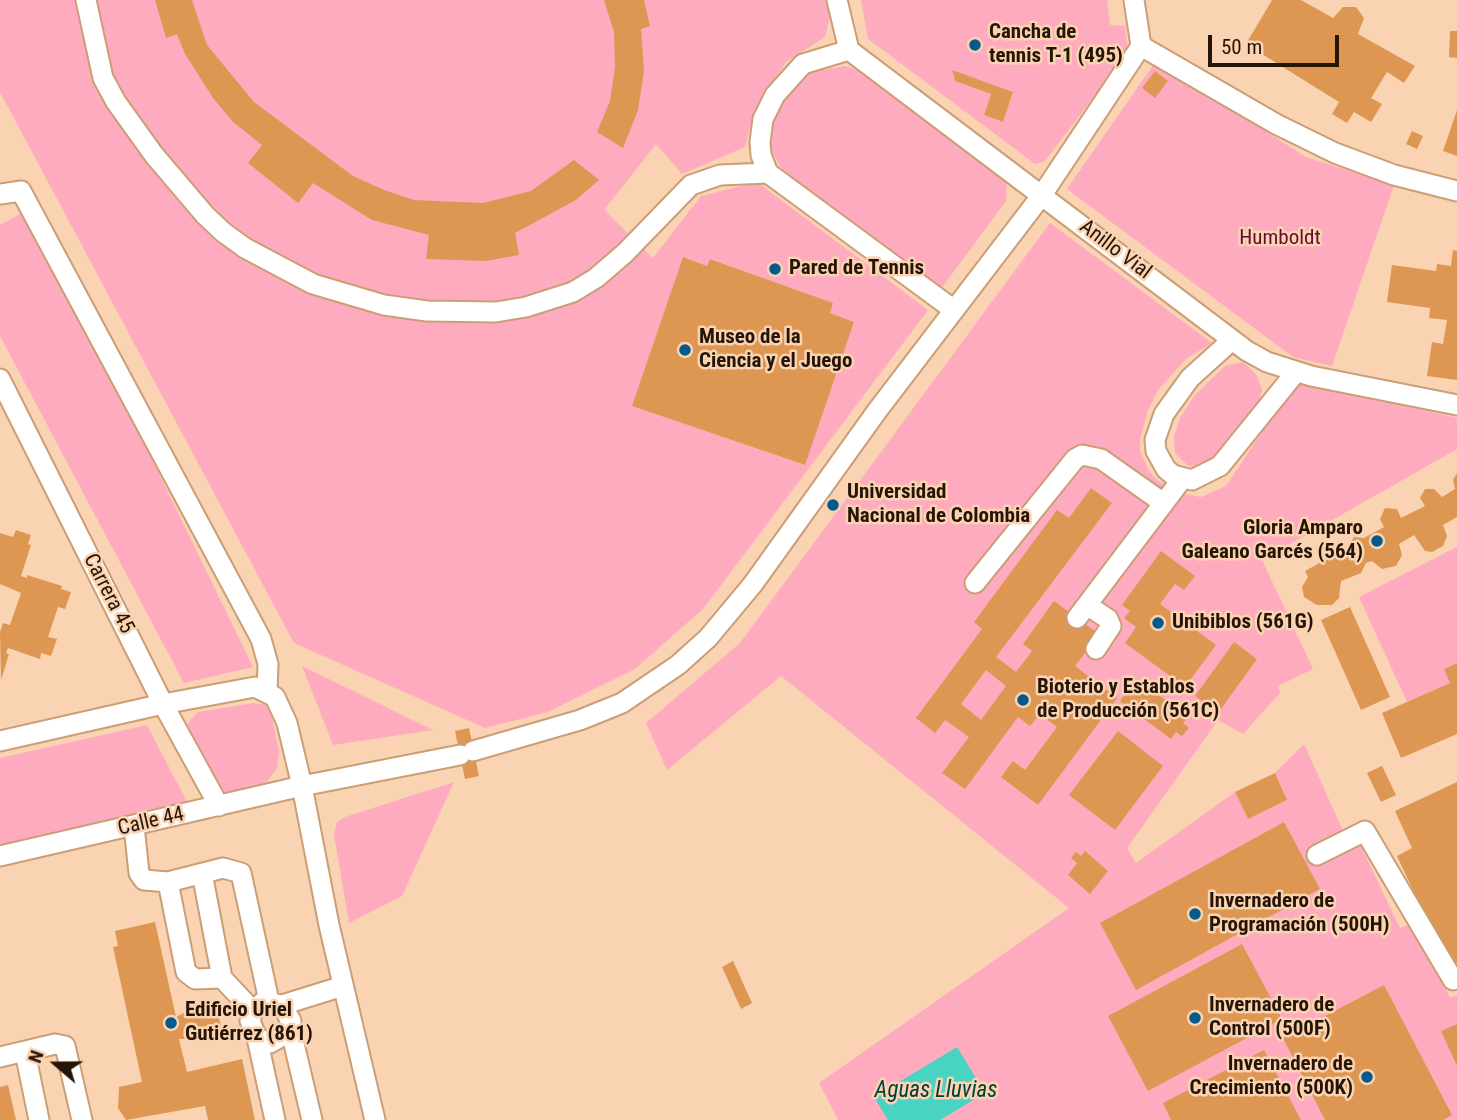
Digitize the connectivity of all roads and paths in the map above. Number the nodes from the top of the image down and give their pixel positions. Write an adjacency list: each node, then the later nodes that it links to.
1 (86, 0): 6 (street)
2 (837, 0): 5 (street)
3 (1134, 0): 4 (street)
4 (1141, 46): 7 (street); 9 (street, Calle 44)
5 (849, 50): 6 (street); 9 (street, Anillo Vial)
6 (768, 173): 10 (street)
7 (1457, 191)
8 (0, 194): 19 (street)
9 (1042, 195): 10 (street, Calle 44); 11 (street, Anillo Vial)
10 (954, 310): 22 (street, Calle 44)
11 (1231, 341): 12 (street, Anillo Vial); 15 (street)
12 (1296, 372): 14 (street, Anillo Vial); 15 (street)
13 (0, 379): 20 (street, Carrera 45)
14 (1457, 405)
15 (1182, 479): 16 (street)
16 (1162, 502): 17 (street); 18 (street)
17 (975, 583)
18 (1096, 649)
19 (267, 691): 20 (street); 22 (street)
20 (163, 704): 21 (street); 23 (street, Carrera 45)
21 (0, 741)
22 (302, 786): 23 (street, Calle 44); 31 (street)
23 (219, 806): 24 (street, Calle 44)
24 (134, 826): 26 (street, Calle 44); 28 (street)
25 (1317, 855): 30 (street)
26 (0, 856)
27 (202, 873): 28 (street); 29 (street); 32 (street)
28 (168, 882): 29 (street)
29 (222, 978): 32 (street)
30 (1457, 978)
31 (343, 986): 32 (street); 41 (street)
32 (268, 1005): 33 (street); 34 (street)
33 (290, 1027): 34 (street); 40 (street)
34 (257, 1038): 39 (street)
35 (25, 1052): 36 (street); 37 (street); 38 (street)
36 (0, 1057)
37 (39, 1120)
38 (82, 1120)
39 (275, 1120)
40 (312, 1120)
41 (375, 1120)

